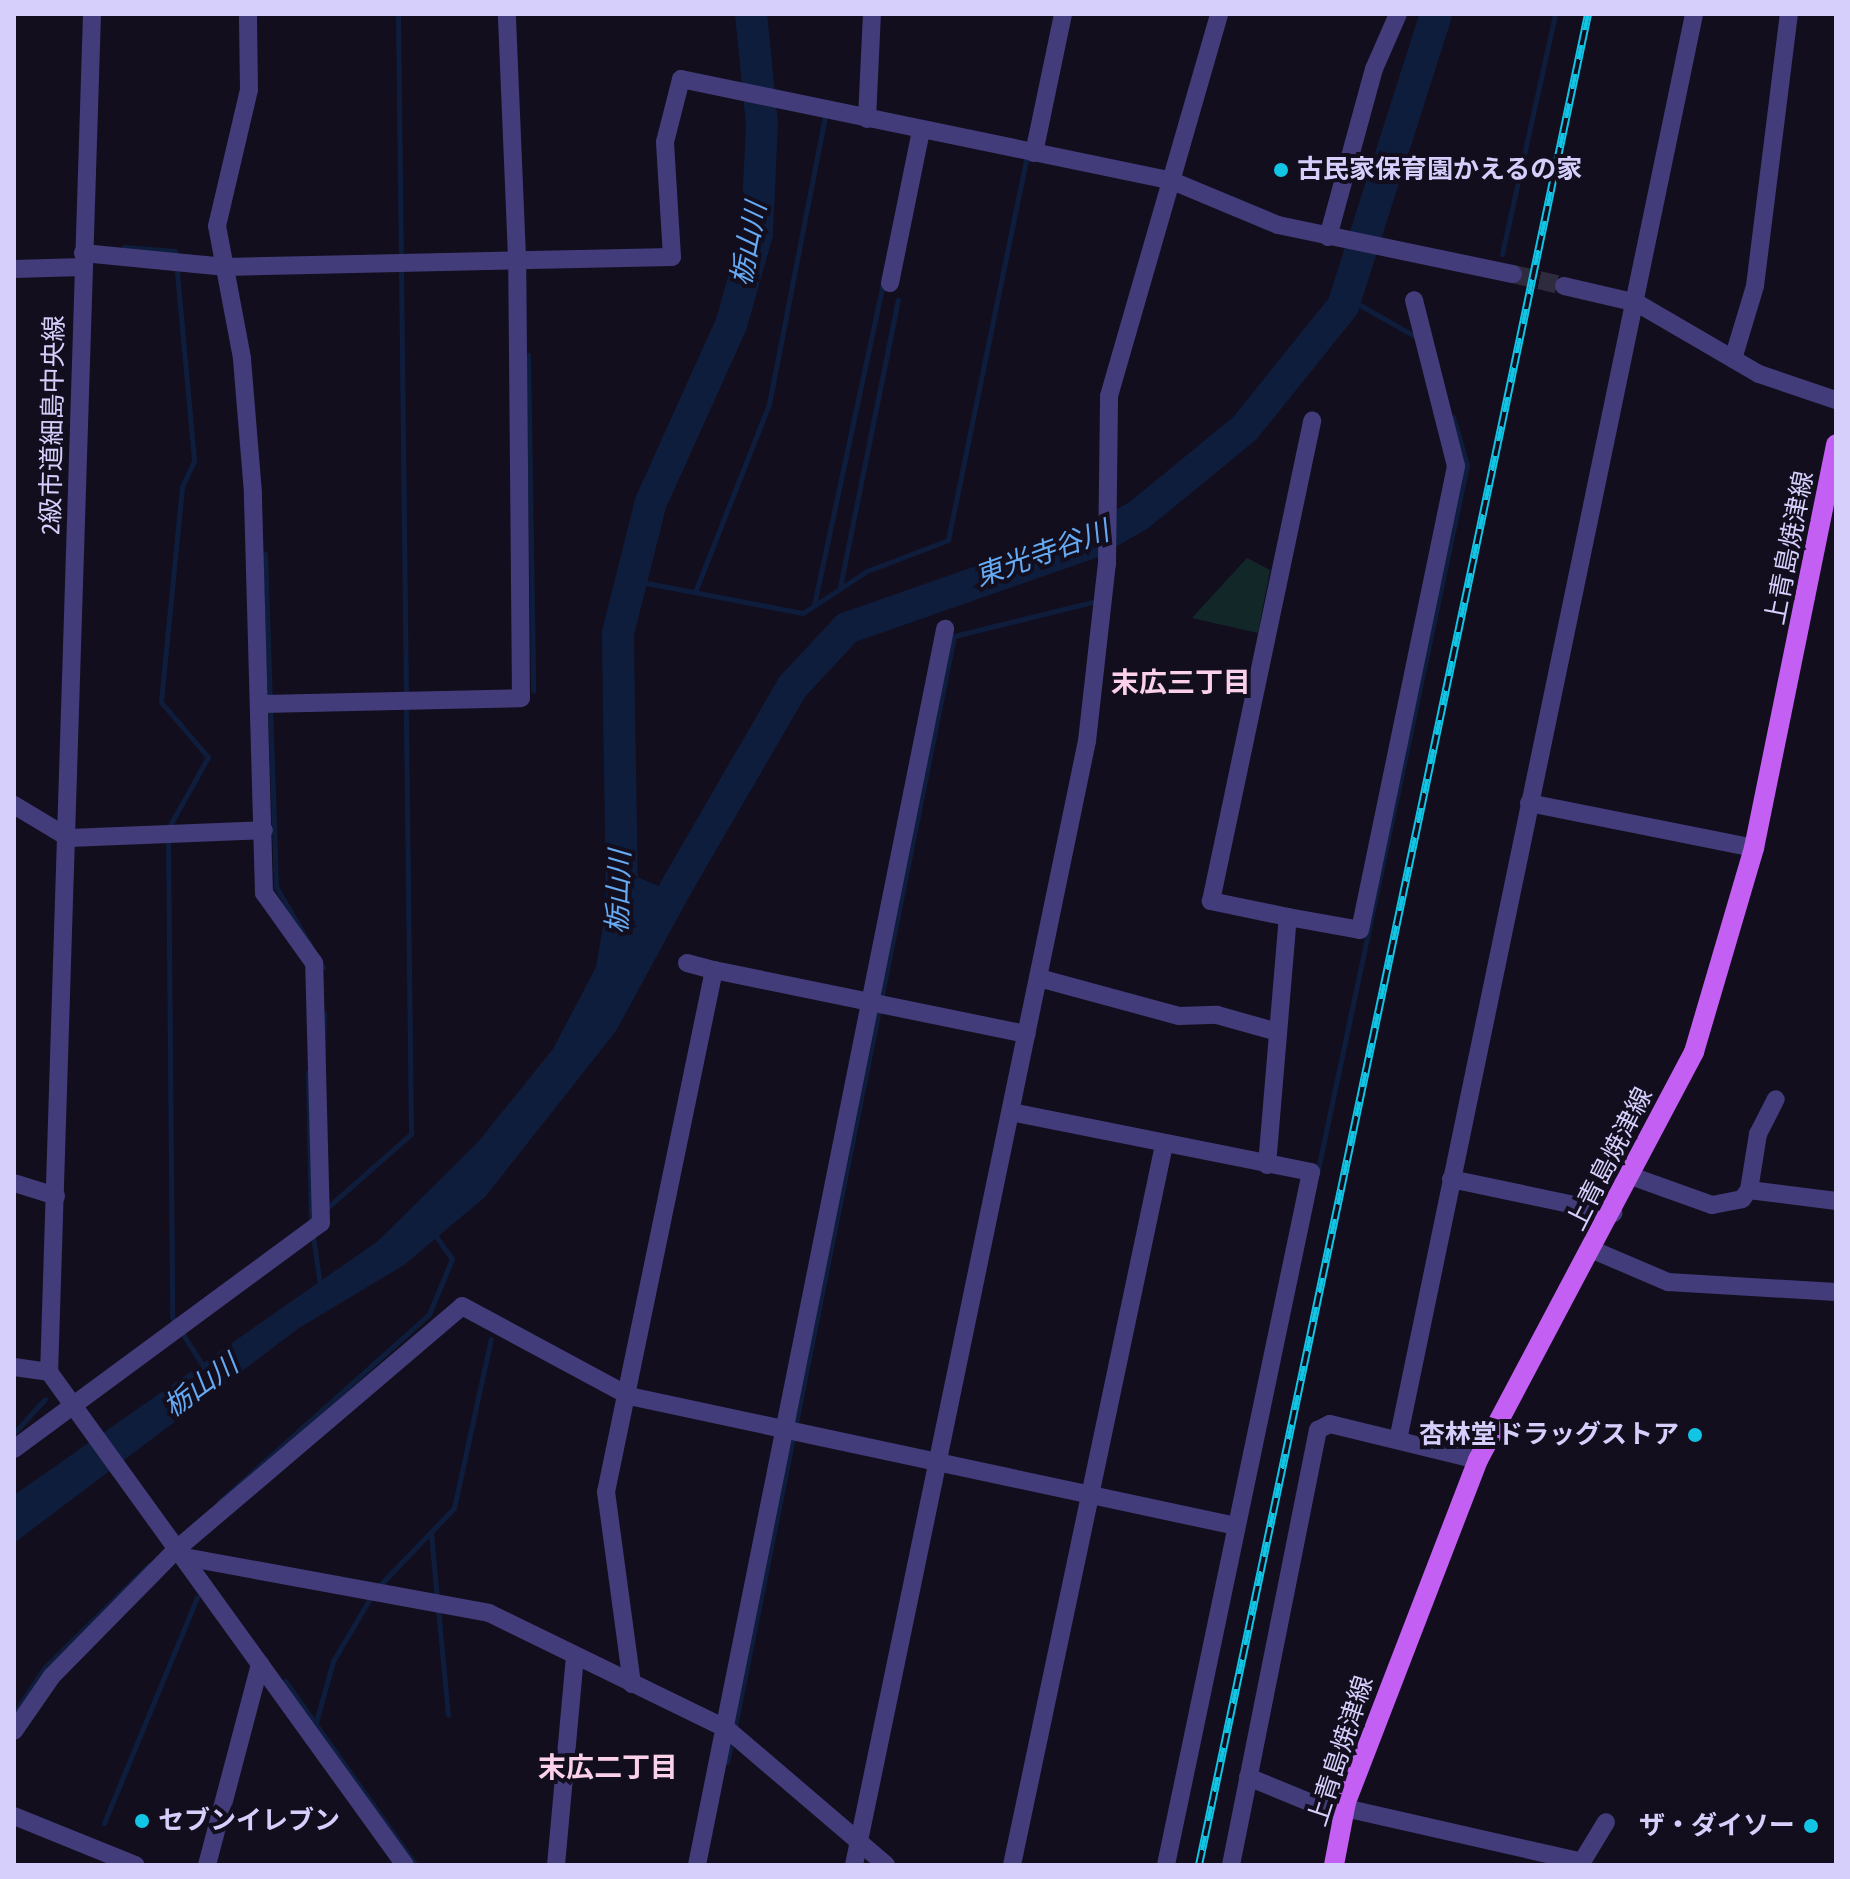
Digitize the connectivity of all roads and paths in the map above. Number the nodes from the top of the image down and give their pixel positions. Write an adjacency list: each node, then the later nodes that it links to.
1 (92, 14): 16 (street, 2級市道細島中央線)
2 (248, 14): 17 (street)
3 (507, 14): 15 (street)
4 (872, 14): 10 (street)
5 (1063, 14): 12 (street)
6 (1219, 14): 13 (street)
7 (1398, 14): 14 (street)
8 (1694, 14): 23 (street)
9 (1789, 14): 24 (street)
10 (867, 119): 11 (street); 15 (street)
11 (921, 131): 12 (street); 20 (street)
12 (1034, 153): 13 (street)
13 (1170, 180): 14 (street); 39 (street)
14 (1333, 238): 19 (street)
15 (517, 257): 17 (street); 30 (street)
16 (83, 260): 17 (street); 18 (street); 34 (street, 2級市道細島中央線)
17 (226, 267): 30 (street)
18 (14, 269)
19 (1513, 274)
20 (890, 283)
21 (1564, 286): 23 (street)
22 (1414, 300): 36 (street)
23 (1637, 303): 24 (street); 31 (street)
24 (1733, 359): 25 (street)
25 (1836, 400)
26 (1312, 420): 36 (street)
27 (1836, 444): 28 (main road, 上青島焼津線)
28 (1830, 513): 35 (main road, 上青島焼津線)
29 (945, 629): 40 (street)
30 (263, 704): 33 (street)
31 (1529, 803): 35 (street); 48 (street)
32 (14, 805): 34 (street)
33 (264, 830): 34 (street); 59 (street)
34 (69, 838): 51 (street, 2級市道細島中央線)
35 (1754, 848): 47 (main road, 上青島焼津線)
36 (1288, 917): 41 (street)
37 (687, 963): 38 (street)
38 (714, 970): 40 (street); 58 (street)
39 (1039, 978): 41 (street); 42 (street)
40 (870, 1001): 42 (street); 60 (street)
41 (1278, 1032): 46 (street)
42 (1027, 1034): 44 (street)
43 (1776, 1099): 50 (street)
44 (1011, 1112): 45 (street); 64 (street)
45 (1164, 1145): 46 (street); 65 (street)
46 (1267, 1165): 66 (street)
47 (1631, 1176): 50 (street); 53 (main road, 上青島焼津線)
48 (1451, 1179): 53 (street); 61 (street)
49 (14, 1183): 51 (street)
50 (1749, 1190): 52 (street)
51 (56, 1196): 57 (street, 2級市道細島中央線)
52 (1836, 1201)
53 (1613, 1213): 54 (main road, 上青島焼津線)
54 (1593, 1250): 55 (street); 63 (main road, 上青島焼津線)
55 (1836, 1292)
56 (14, 1367): 57 (street)
57 (49, 1372): 59 (street)
58 (629, 1396): 60 (street); 67 (street); 70 (street)
59 (74, 1406): 62 (street); 67 (street)
60 (787, 1428): 64 (street); 72 (street)
61 (1398, 1440): 63 (street); 73 (street)
62 (14, 1449)
63 (1478, 1460): 74 (main road, 上青島焼津線)
64 (936, 1461): 65 (street); 77 (street)
65 (1092, 1496): 66 (street); 86 (street)
66 (1236, 1526): 87 (street)
67 (184, 1553): 68 (street); 69 (street); 71 (street)
68 (575, 1657): 70 (street); 82 (street)
69 (260, 1664): 80 (street); 81 (street)
70 (632, 1684): 72 (street)
71 (14, 1731)
72 (735, 1734): 77 (street); 83 (street)
73 (1248, 1777): 74 (street); 88 (street)
74 (1344, 1812): 78 (street); 89 (main road, 上青島焼津線)
75 (14, 1816): 79 (street)
76 (1606, 1822): 78 (street)
77 (859, 1839): 84 (street); 85 (street)
78 (1581, 1863)
79 (135, 1865)
80 (207, 1865)
81 (405, 1865)
82 (556, 1865)
83 (697, 1865)
84 (854, 1865)
85 (886, 1865)
86 (1012, 1865)
87 (1166, 1865)
88 (1231, 1865)
89 (1334, 1865)

